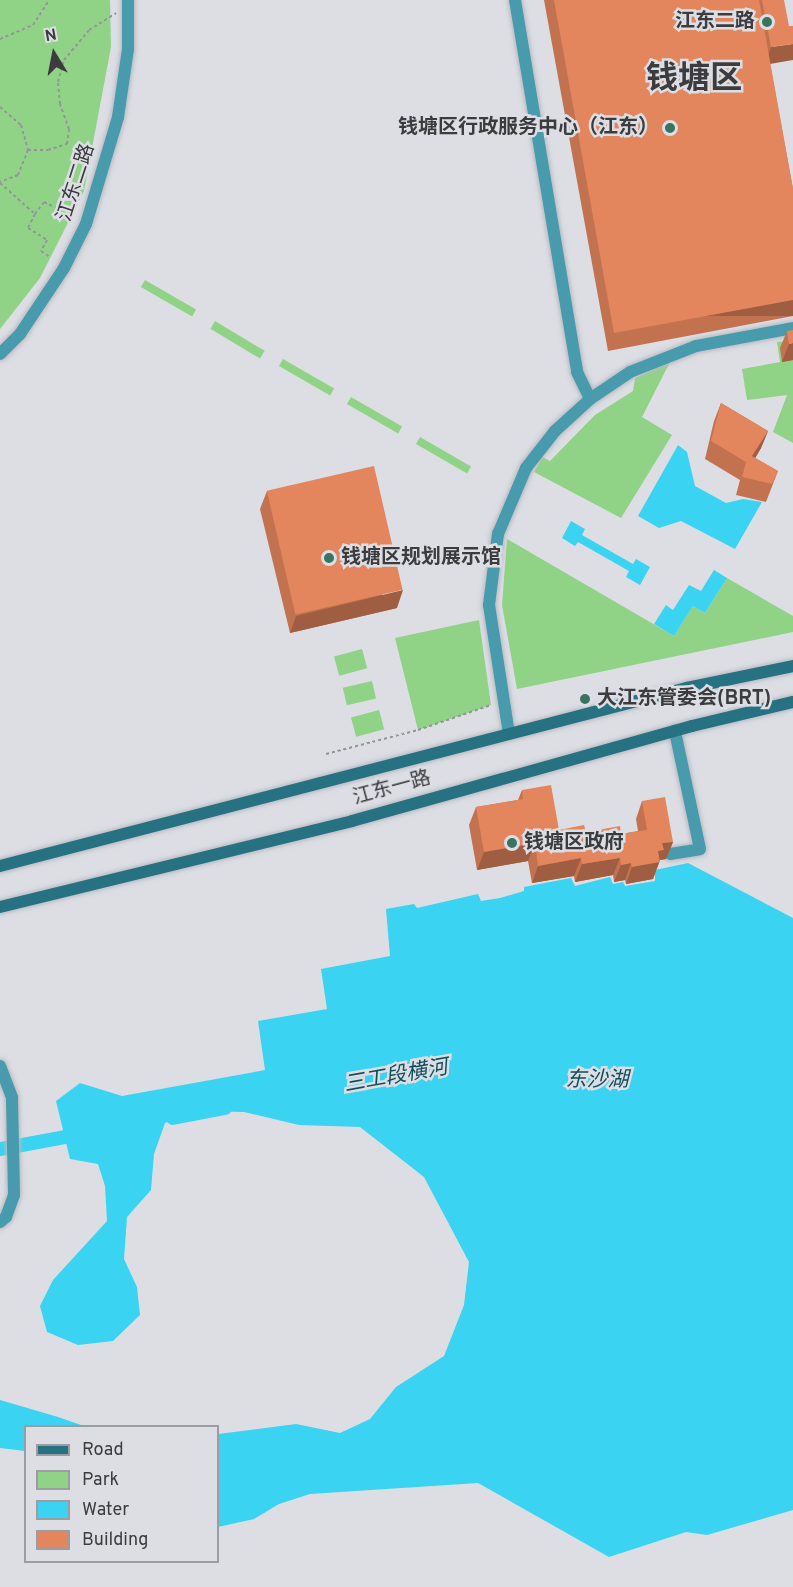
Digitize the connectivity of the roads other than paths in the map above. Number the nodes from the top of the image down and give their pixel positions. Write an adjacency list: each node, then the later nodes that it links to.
1 (515, 0): 5 (street)
2 (128, 4): 4 (street, 江东二路)
3 (793, 328): 5 (street)
4 (0, 354)
5 (590, 399): 11 (street)
6 (791, 666): 11 (main road, 江东一路)
7 (793, 702): 8 (main road, 江东一路)
8 (774, 707): 9 (main road); 10 (main road, 江东一路)
9 (793, 707)
10 (675, 731): 12 (street); 14 (main road, 江东一路)
11 (509, 734): 13 (main road, 江东一路)
12 (670, 854)
13 (0, 866)
14 (0, 907)
15 (0, 1066): 16 (street)
16 (0, 1221)

